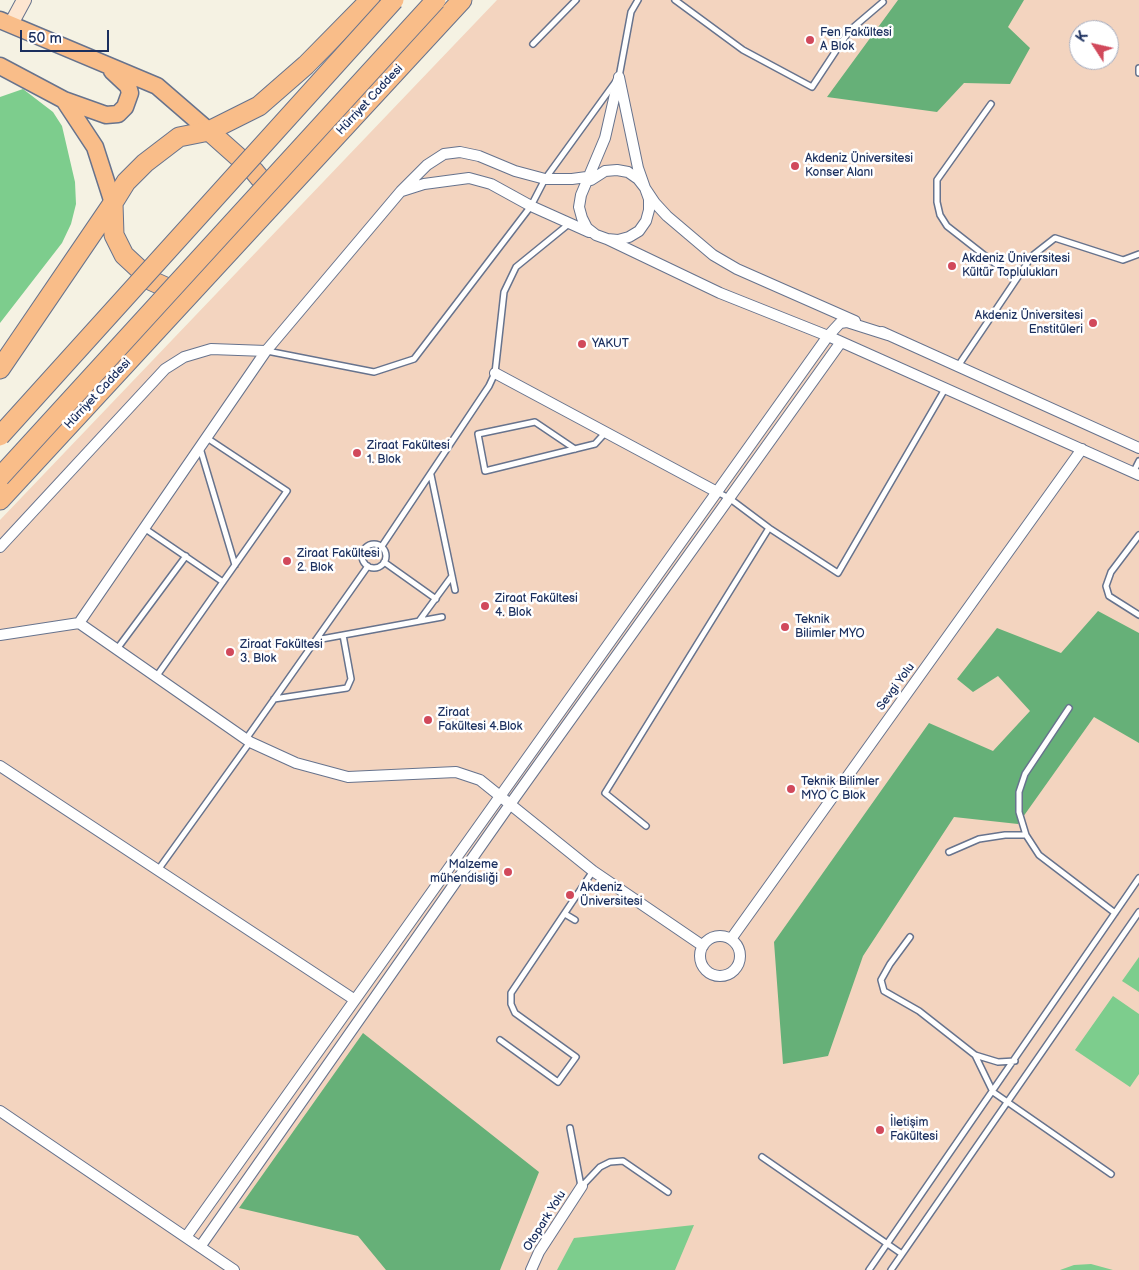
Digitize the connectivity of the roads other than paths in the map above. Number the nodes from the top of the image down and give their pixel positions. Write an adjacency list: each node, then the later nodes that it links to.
1 (24, 0): 10 (street)
2 (370, 0): 19 (highway)
3 (394, 0): 42 (highway, bridge)
4 (436, 0): 51 (highway, bridge)
5 (462, 0): 24 (highway, Hürriyet Caddesi)
6 (576, 0): 11 (lane)
7 (638, 0): 16 (lane)
8 (675, 0): 9 (lane)
9 (883, 2)
10 (6, 22): 12 (main road)
11 (533, 44)
12 (102, 63): 17 (main road); 19 (main road)
13 (0, 66): 17 (main road)
14 (1139, 68): 15 (lane)
15 (1139, 73)
16 (619, 77): 20 (lane); 21 (street); 22 (street)
17 (64, 100): 25 (main road)
18 (991, 104): 31 (lane)
19 (209, 131): 24 (highway); 25 (highway)
20 (545, 179): 21 (street); 23 (street); 26 (lane)
21 (590, 179): 22 (street); 28 (street)
22 (645, 188): 29 (street); 33 (street)
23 (401, 191): 26 (street); 36 (street)
24 (277, 200): 32 (highway, Hürriyet Caddesi)
25 (113, 203): 32 (highway); 38 (highway)
26 (531, 206): 27 (street); 36 (lane)
27 (570, 222): 28 (street); 39 (lane)
28 (596, 235): 29 (street)
29 (607, 240): 34 (street)
30 (1139, 254): 31 (lane)
31 (1016, 280): 37 (lane)
32 (196, 288): 54 (highway, Hürriyet Caddesi)
33 (888, 335): 34 (street); 37 (street)
34 (828, 336): 35 (street); 52 (street)
35 (841, 342): 40 (street); 53 (street)
36 (266, 351): 43 (street); 59 (street)
37 (958, 366): 45 (street)
38 (0, 369)
39 (495, 373): 41 (street); 50 (lane)
40 (946, 388): 47 (street); 56 (lane)
41 (606, 432): 46 (lane); 52 (street)
42 (0, 436)
43 (207, 438): 44 (street); 62 (lane)
44 (200, 447): 55 (street); 62 (lane)
45 (1139, 448)
46 (575, 449): 46 (lane)
47 (1082, 449): 49 (street); 94 (street, Sevgi Yolu)
48 (1139, 461): 49 (lane)
49 (1136, 474)
50 (431, 475): 58 (lane); 64 (lane)
51 (0, 477)
52 (717, 492): 53 (lane); 81 (street)
53 (730, 498): 56 (lane); 82 (street)
54 (0, 500)
55 (144, 528): 60 (lane); 71 (street)
56 (768, 528): 83 (lane)
57 (1139, 535): 68 (lane)
58 (382, 546): 61 (lane); 63 (lane)
59 (0, 547)
60 (186, 556): 65 (lane); 75 (lane)
61 (384, 562): 63 (lane); 67 (lane)
62 (235, 564): 65 (lane)
63 (368, 566): 74 (lane)
64 (452, 576): 66 (lane); 67 (lane)
65 (223, 582): 76 (lane)
66 (455, 590)
67 (436, 599): 70 (lane)
68 (1139, 615)
69 (442, 617): 70 (lane)
70 (419, 622): 73 (lane)
71 (79, 623): 72 (street); 75 (street)
72 (0, 635)
73 (343, 635): 74 (lane); 77 (lane)
74 (315, 640): 77 (lane)
75 (117, 649): 76 (street)
76 (156, 677): 79 (street)
77 (274, 699): 79 (lane)
78 (1069, 708): 84 (lane)
79 (248, 741): 81 (street); 86 (lane)
80 (0, 766): 86 (street)
81 (500, 794): 82 (street); 96 (street)
82 (511, 803): 87 (street); 110 (street)
83 (646, 826)
84 (1026, 835): 85 (lane); 90 (lane)
85 (949, 852)
86 (158, 870): 96 (street)
87 (593, 871): 91 (lane); 95 (street)
88 (1139, 878): 90 (lane)
89 (1139, 912): 101 (lane)
90 (1115, 913): 99 (lane)
91 (565, 914): 92 (lane); 97 (lane)
92 (575, 920)
93 (910, 937): 98 (lane)
94 (731, 939): 95 (street); 95 (street)
95 (703, 946)
96 (355, 1000): 108 (street)
97 (500, 1040)
98 (975, 1054): 99 (lane); 100 (lane)
99 (1015, 1061): 100 (lane)
100 (993, 1092): 101 (lane); 109 (lane)
101 (1008, 1102): 105 (lane); 111 (lane)
102 (0, 1111): 108 (street)
103 (570, 1128): 106 (lane)
104 (762, 1157): 109 (lane)
105 (1111, 1174)
106 (582, 1186): 107 (lane); 113 (street, Otopark Yolu)
107 (668, 1192)
108 (186, 1237): 110 (street)
109 (887, 1244): 111 (lane); 114 (lane)
110 (200, 1247): 112 (street)
111 (902, 1254): 115 (lane)
112 (234, 1270)
113 (531, 1270)
114 (869, 1270)
115 (891, 1270)

